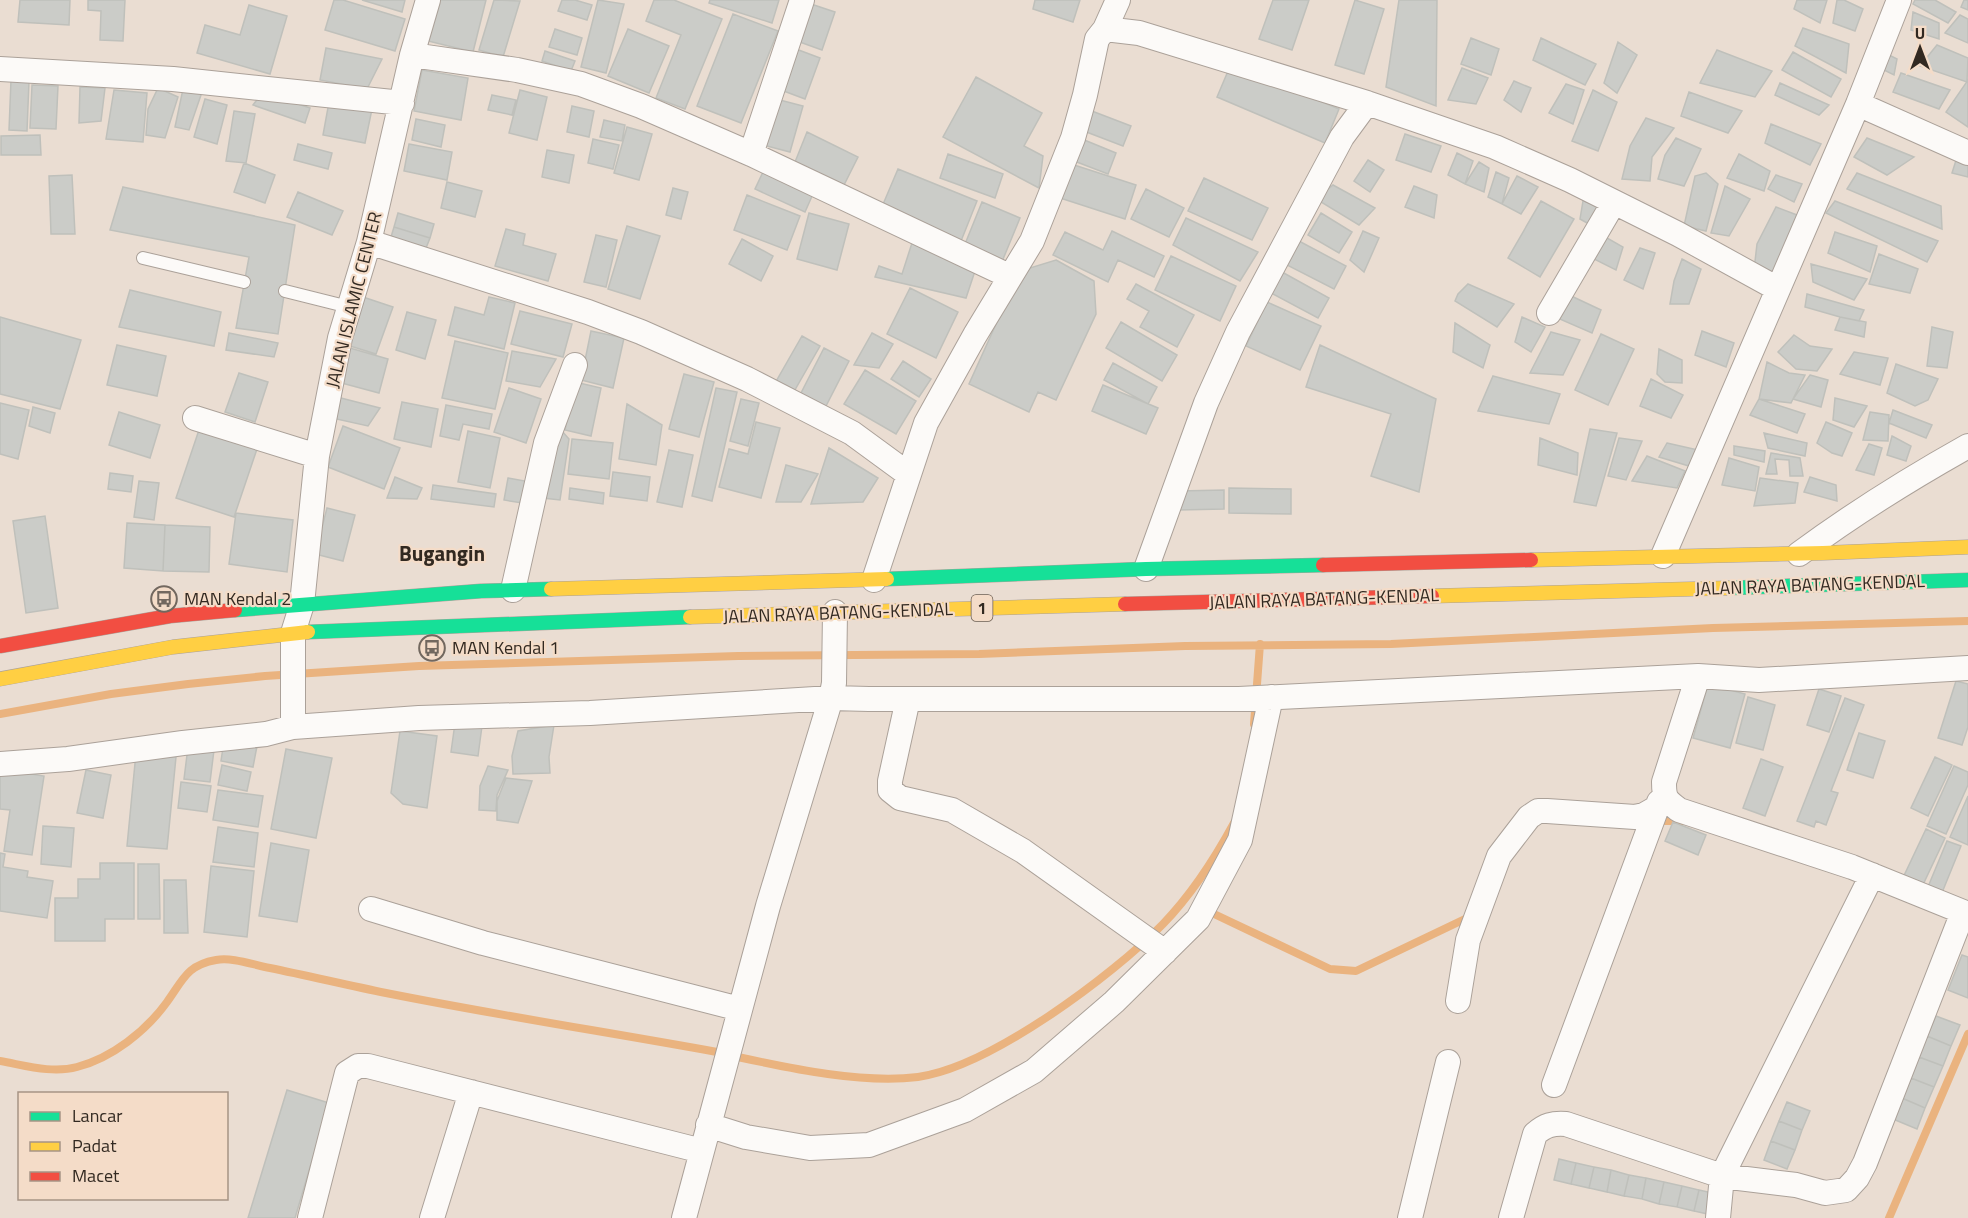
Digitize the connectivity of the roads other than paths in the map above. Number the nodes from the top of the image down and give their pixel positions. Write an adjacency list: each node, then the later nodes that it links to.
1 (428, 0): 6 (street, JALAN ISLAMIC CENTER)
2 (802, 0): 12 (street)
3 (1118, 0): 5 (street)
4 (1899, 0): 10 (street)
5 (1105, 29): 9 (street); 16 (street)
6 (412, 55): 8 (street, JALAN ISLAMIC CENTER); 12 (street)
7 (0, 69): 8 (street)
8 (402, 103): 14 (street, JALAN ISLAMIC CENTER)
9 (1367, 103): 13 (street); 30 (street)
10 (1858, 104): 11 (street); 18 (street)
11 (1968, 153)
12 (751, 154): 16 (street)
13 (1614, 202): 18 (street); 21 (street)
14 (369, 242): 20 (street, JALAN ISLAMIC CENTER); 26 (street)
15 (142, 258): 17 (lane)
16 (1009, 276): 26 (street)
17 (244, 282)
18 (1778, 289): 29 (street)
19 (285, 291): 20 (lane)
20 (349, 307): 25 (street, JALAN ISLAMIC CENTER)
21 (1550, 312)
22 (574, 365): 33 (street)
23 (195, 418): 25 (street)
24 (1968, 446): 28 (street)
25 (317, 456): 34 (street, JALAN ISLAMIC CENTER)
26 (908, 474): 31 (street)
27 (1968, 547): 28 (highway, JALAN RAYA BATANG-KENDAL / 1)
28 (1799, 554): 29 (highway, JALAN RAYA BATANG-KENDAL / 1)
29 (1663, 556): 30 (highway, JALAN RAYA BATANG-KENDAL / 1)
30 (1146, 569): 31 (highway, JALAN RAYA BATANG-KENDAL / 1)
31 (874, 580): 33 (highway, JALAN RAYA BATANG-KENDAL / 1)
32 (1968, 580): 35 (highway, JALAN RAYA BATANG-KENDAL / 1)
33 (513, 590): 34 (highway, JALAN RAYA BATANG-KENDAL / 1)
34 (302, 604): 36 (street, JALAN ISLAMIC CENTER); 37 (highway, JALAN RAYA BATANG-KENDAL / 1)
35 (835, 612): 36 (highway, JALAN RAYA BATANG-KENDAL / 1); 41 (street)
36 (294, 641): 40 (highway, JALAN RAYA BATANG-KENDAL / 1); 44 (street, JALAN ISLAMIC CENTER)
37 (0, 645)
38 (1968, 668): 39 (street)
39 (1698, 676): 42 (street); 46 (street)
40 (0, 679)
41 (832, 691): 43 (street); 44 (street); 53 (street)
42 (1268, 697): 43 (street); 51 (street)
43 (908, 699): 51 (street)
44 (293, 722): 45 (street)
45 (0, 764)
46 (1664, 782): 47 (street); 48 (street)
47 (1658, 807): 52 (street); 55 (street)
48 (1872, 875): 50 (street); 59 (street)
49 (371, 909): 53 (street)
50 (1965, 913): 59 (street)
51 (1160, 948): 57 (street)
52 (1458, 1001)
53 (740, 1010): 57 (street)
54 (1448, 1062): 63 (street)
55 (1554, 1085)
56 (471, 1092): 58 (street); 60 (street); 61 (street)
57 (708, 1125): 58 (street)
58 (702, 1152): 62 (street)
59 (1722, 1176): 64 (street); 65 (street)
60 (310, 1218)
61 (432, 1218)
62 (684, 1218)
63 (1410, 1218)
64 (1511, 1218)
65 (1718, 1218)

